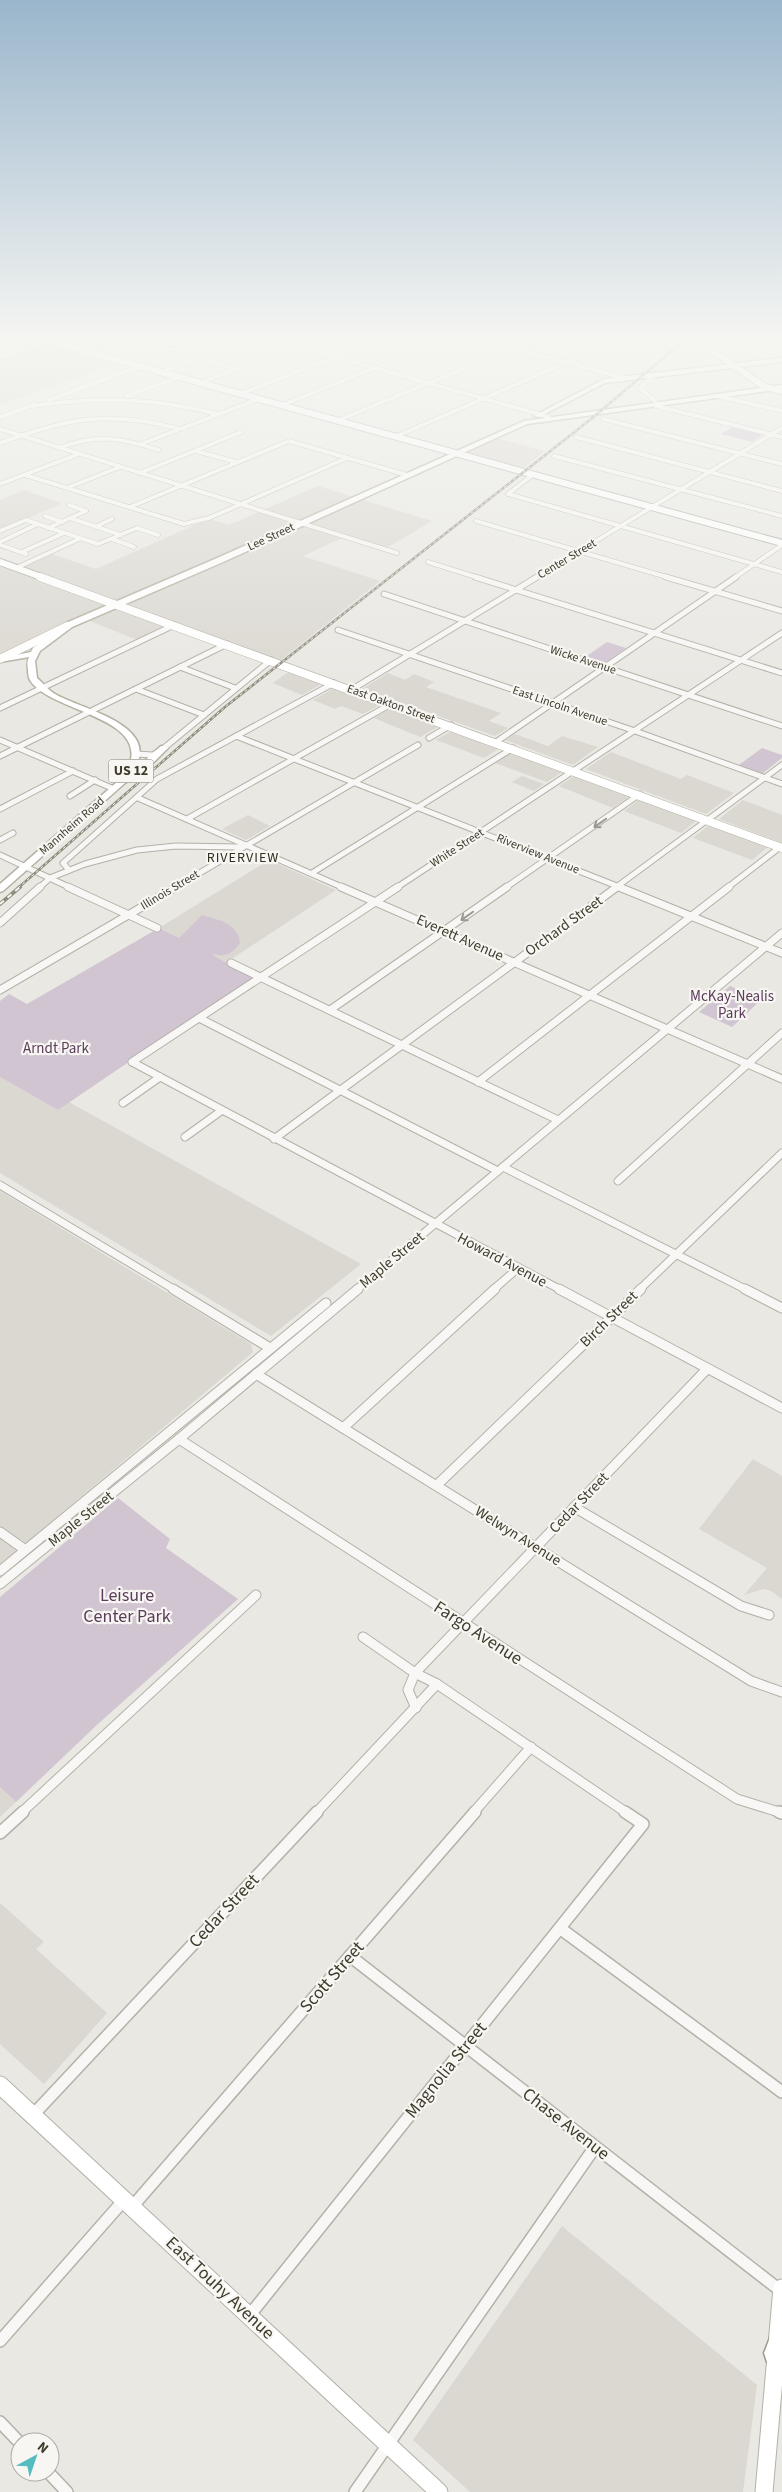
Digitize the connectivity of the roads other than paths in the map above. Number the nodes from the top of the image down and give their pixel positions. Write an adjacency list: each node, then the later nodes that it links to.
1 (76, 455): 19 (street)
2 (83, 455): 16 (street)
3 (185, 455): 18 (street)
4 (212, 455): 14 (street)
5 (253, 455): 14 (street)
6 (338, 455): 13 (street)
7 (450, 455): 20 (main road, Lee Street)
8 (467, 455): 21 (street)
9 (646, 455): 17 (street)
10 (736, 455): 17 (street, Center Street)
11 (749, 455): 15 (street)
12 (554, 456): 25 (street)
13 (347, 458): 20 (street); 27 (street)
14 (236, 462): 23 (street)
15 (782, 464)
16 (120, 467): 18 (street); 24 (street)
17 (710, 472): 25 (street, Center Street); 26 (street)
18 (140, 473): 23 (street)
19 (25, 474): 22 (street); 24 (street)
20 (407, 475): 37 (main road, Lee Street)
21 (531, 476): 30 (street); 40 (street)
22 (0, 484)
23 (181, 486): 27 (street); 29 (street)
24 (69, 487): 29 (street)
25 (681, 490): 30 (street, Center Street); 32 (street)
26 (782, 490)
27 (240, 504): 29 (street); 37 (street)
28 (69, 505): 33 (street)
29 (130, 507)
30 (651, 508): 40 (street, Center Street); 49 (street)
31 (45, 516): 36 (street)
32 (782, 516)
33 (70, 518): 36 (street); 39 (street)
34 (112, 519): 39 (street)
35 (476, 521): 51 (street)
36 (62, 522): 41 (street)
37 (301, 523): 53 (street); 63 (main road, Lee Street)
38 (38, 524): 41 (street); 42 (street); 48 (street)
39 (96, 526): 44 (street)
40 (620, 526): 51 (street, Center Street); 57 (street)
41 (48, 528): 43 (street)
42 (0, 531)
43 (64, 533): 46 (street); 52 (street)
44 (121, 535): 45 (street); 47 (street)
45 (158, 535)
46 (79, 539): 47 (street); 54 (street)
47 (112, 539): 50 (street)
48 (0, 543): 52 (street)
49 (782, 544): 57 (street)
50 (134, 546)
51 (580, 551): 60 (street, Center Street); 61 (street)
52 (22, 552): 54 (street)
53 (397, 553)
54 (37, 558): 58 (street)
55 (0, 562): 58 (street, East Oakton Street)
56 (428, 562): 60 (street)
57 (754, 564): 59 (street); 61 (street)
58 (16, 568): 63 (street, East Oakton Street)
59 (782, 572)
60 (516, 590): 65 (street, Center Street); 69 (street)
61 (715, 591): 64 (street); 69 (street)
62 (384, 594): 65 (street, Wicke Avenue)
63 (120, 605): 66 (street, East Oakton Street); 67 (main road, Lee Street); 71 (main road, Lee Street)
64 (782, 611)
65 (464, 621): 74 (street, Center Street); 79 (street, Wicke Avenue)
66 (174, 625): 72 (street, East Oakton Street); 82 (street)
67 (68, 626): 71 (main road); 75 (street, Lee Street)
68 (338, 630): 74 (street, East Lincoln Avenue)
69 (655, 633): 77 (street); 79 (street)
70 (782, 633): 77 (street, White Street)
71 (46, 641): 73 (main road)
72 (227, 644): 76 (street, East Oakton Street); 78 (street)
73 (34, 654): 75 (main road); 82 (main road)
74 (410, 654): 85 (street, Center Street); 88 (street, East Lincoln Avenue)
75 (1, 658)
76 (271, 660): 81 (street, East Oakton Street); 83 (street)
77 (742, 660): 80 (street); 86 (street, White Street)
78 (180, 667): 83 (street); 84 (street)
79 (606, 667): 86 (street, Wicke Avenue); 88 (street)
80 (782, 673)
81 (334, 683): 85 (street, East Oakton Street); 95 (street)
82 (41, 688): 89 (street); 90 (main road, US 12)
83 (235, 688): 91 (street)
84 (136, 689): 90 (street); 91 (street)
85 (351, 690): 87 (street, East Oakton Street)
86 (689, 695): 93 (street, Wicke Avenue); 94 (street, White Street)
87 (391, 704): 92 (street, East Oakton Street); 105 (street)
88 (553, 704): 94 (street, East Lincoln Avenue); 98 (street)
89 (0, 708)
90 (90, 712): 100 (street); 103 (main road, US 12)
91 (204, 715): 101 (street)
92 (450, 725): 96 (street); 98 (street, East Oakton Street)
93 (782, 726)
94 (635, 731): 107 (street, White Street); 109 (street, East Lincoln Avenue)
95 (236, 736): 105 (street, Riverview Avenue); 116 (street)
96 (429, 738)
97 (0, 740): 100 (street)
98 (496, 742): 102 (street, East Oakton Street)
99 (418, 745): 111 (street, Illinois Street)
100 (18, 748): 104 (street); 108 (street)
101 (164, 748): 103 (street); 113 (main road)
102 (513, 748): 107 (street, East Oakton Street); 117 (street)
103 (135, 754): 113 (main road, Mannheim Road / US 12)
104 (0, 756)
105 (294, 759): 111 (street, Riverview Avenue); 119 (street)
106 (782, 765): 109 (street, Orchard Street)
107 (575, 770): 114 (street, East Oakton Street); 121 (street, White Street)
108 (73, 771): 110 (street); 118 (street)
109 (765, 778): 112 (street, East Lincoln Avenue); 120 (street, Orchard Street)
110 (95, 780): 113 (street); 115 (street)
111 (354, 782): 117 (street, Riverview Avenue); 124 (street, Illinois Street)
112 (782, 784)
113 (117, 786): 130 (main road, Mannheim Road / US 12)
114 (640, 794): 120 (street, East Oakton Street); 128 (street, one-way to 128)
115 (70, 796)
116 (138, 798): 119 (street, Everett Avenue); 131 (street)
117 (418, 807): 121 (street, Riverview Avenue); 132 (street)
118 (0, 809)
119 (187, 819): 124 (street, Everett Avenue)
120 (708, 820): 125 (street, East Oakton Street); 134 (street, Orchard Street)
121 (482, 832): 128 (street, Riverview Avenue); 136 (street, White Street)
122 (13, 833): 123 (street)
123 (0, 840)
124 (247, 845): 131 (street); 132 (street, Everett Avenue); 137 (street, Illinois Street)
125 (781, 847): 138 (street)
126 (0, 855): 127 (street)
127 (8, 858): 129 (street); 130 (street)
128 (549, 859): 134 (street, Riverview Avenue); 141 (street, one-way to 141)
129 (0, 862)
130 (26, 867): 133 (street); 135 (main road, Mannheim Road / US 12)
131 (69, 870): 133 (street)
132 (312, 873): 136 (street, Everett Avenue)
133 (50, 878): 137 (street); 139 (street)
134 (618, 887): 138 (street, Riverview Avenue); 145 (street, Orchard Street)
135 (0, 889)
136 (376, 901): 141 (street, Everett Avenue); 147 (street, White Street)
137 (129, 915): 140 (street); 148 (street, Illinois Street)
138 (691, 916): 143 (street, Riverview Avenue); 149 (street)
139 (0, 923)
140 (157, 928)
141 (444, 931): 145 (street, Everett Avenue); 150 (street)
142 (782, 933): 143 (street, Maple Street)
143 (766, 947): 144 (street, Riverview Avenue); 152 (street, Maple Street)
144 (782, 953)
145 (515, 962): 149 (street, Everett Avenue); 154 (street, Orchard Street)
146 (231, 963): 147 (street)
147 (260, 977): 150 (street); 151 (street, White Street)
148 (0, 990)
149 (590, 995): 152 (street, Everett Avenue); 159 (street)
150 (330, 1010): 154 (street)
151 (199, 1018): 155 (street, White Street); 160 (street)
152 (667, 1029): 156 (street, Everett Avenue); 163 (street, Maple Street)
153 (782, 1033): 156 (street)
154 (402, 1045): 159 (street); 160 (street, Orchard Street)
155 (132, 1062): 157 (street, Howard Avenue)
156 (747, 1064): 158 (street, Everett Avenue); 168 (street)
157 (160, 1077): 161 (street); 162 (street, Howard Avenue)
158 (782, 1080)
159 (478, 1082): 163 (street)
160 (340, 1090): 165 (street, Orchard Street); 167 (street)
161 (123, 1103)
162 (221, 1110): 164 (street); 165 (street, Howard Avenue)
163 (558, 1120): 167 (street, Maple Street)
164 (185, 1137)
165 (274, 1139): 170 (street, Howard Avenue)
166 (782, 1153): 171 (street, Birch Street)
167 (500, 1169): 170 (street, Maple Street); 171 (street)
168 (618, 1181)
169 (0, 1185): 176 (street)
170 (434, 1224): 172 (street, Howard Avenue); 178 (street, Maple Street)
171 (676, 1255): 174 (street); 175 (street, Birch Street)
172 (518, 1268): 175 (street, Howard Avenue); 180 (street)
173 (326, 1303): 176 (street, Maple Street)
174 (782, 1308)
175 (611, 1318): 177 (street, Howard Avenue); 182 (street, Birch Street)
176 (270, 1348): 186 (street, Maple Street)
177 (707, 1369): 179 (street, Howard Avenue); 183 (street, Cedar Street)
178 (256, 1374): 180 (street, Welwyn Avenue); 181 (street, Maple Street)
179 (782, 1408)
180 (343, 1428): 182 (street, Welwyn Avenue)
181 (179, 1439): 188 (street, Maple Street); 191 (street, Fargo Avenue)
182 (437, 1485): 185 (street, Welwyn Avenue)
183 (574, 1507): 185 (street, Cedar Street); 190 (street)
184 (0, 1532): 186 (street)
185 (536, 1548): 191 (street, Cedar Street); 195 (street, Welwyn Avenue)
186 (24, 1549): 187 (street, Maple Street)
187 (0, 1571)
188 (0, 1584)
189 (256, 1595): 199 (street)
190 (769, 1615)
191 (463, 1623): 193 (street, Cedar Street); 198 (street, Fargo Avenue)
192 (363, 1637): 193 (street)
193 (415, 1673): 194 (street); 196 (street, Cedar Street)
194 (437, 1684): 196 (street, Cedar Street); 197 (street)
195 (782, 1692)
196 (416, 1708): 205 (street, Cedar Street)
197 (531, 1747): 200 (street, Magnolia Street); 201 (street, Scott Street)
198 (782, 1813)
199 (0, 1833)
200 (561, 1929): 202 (street, Magnolia Street); 204 (street)
201 (350, 1956): 202 (street, Chase Avenue); 207 (street, Scott Street)
202 (465, 2045): 206 (street, Chase Avenue); 209 (street, Magnolia Street)
203 (0, 2085): 205 (street, East Touhy Avenue)
204 (782, 2092)
205 (33, 2115): 207 (street, East Touhy Avenue)
206 (595, 2146): 208 (street, Chase Avenue); 214 (street)
207 (128, 2203): 209 (street, East Touhy Avenue); 210 (street, Scott Street)
208 (782, 2290): 211 (street)
209 (249, 2316): 214 (street, East Touhy Avenue)
210 (0, 2341)
211 (779, 2346): 219 (street)
212 (0, 2422): 213 (street)
213 (10, 2432)
214 (388, 2444): 217 (street); 218 (street, East Touhy Avenue)
215 (58, 2482): 216 (street)
216 (67, 2492)
217 (355, 2492)
218 (439, 2492)
219 (764, 2492)

